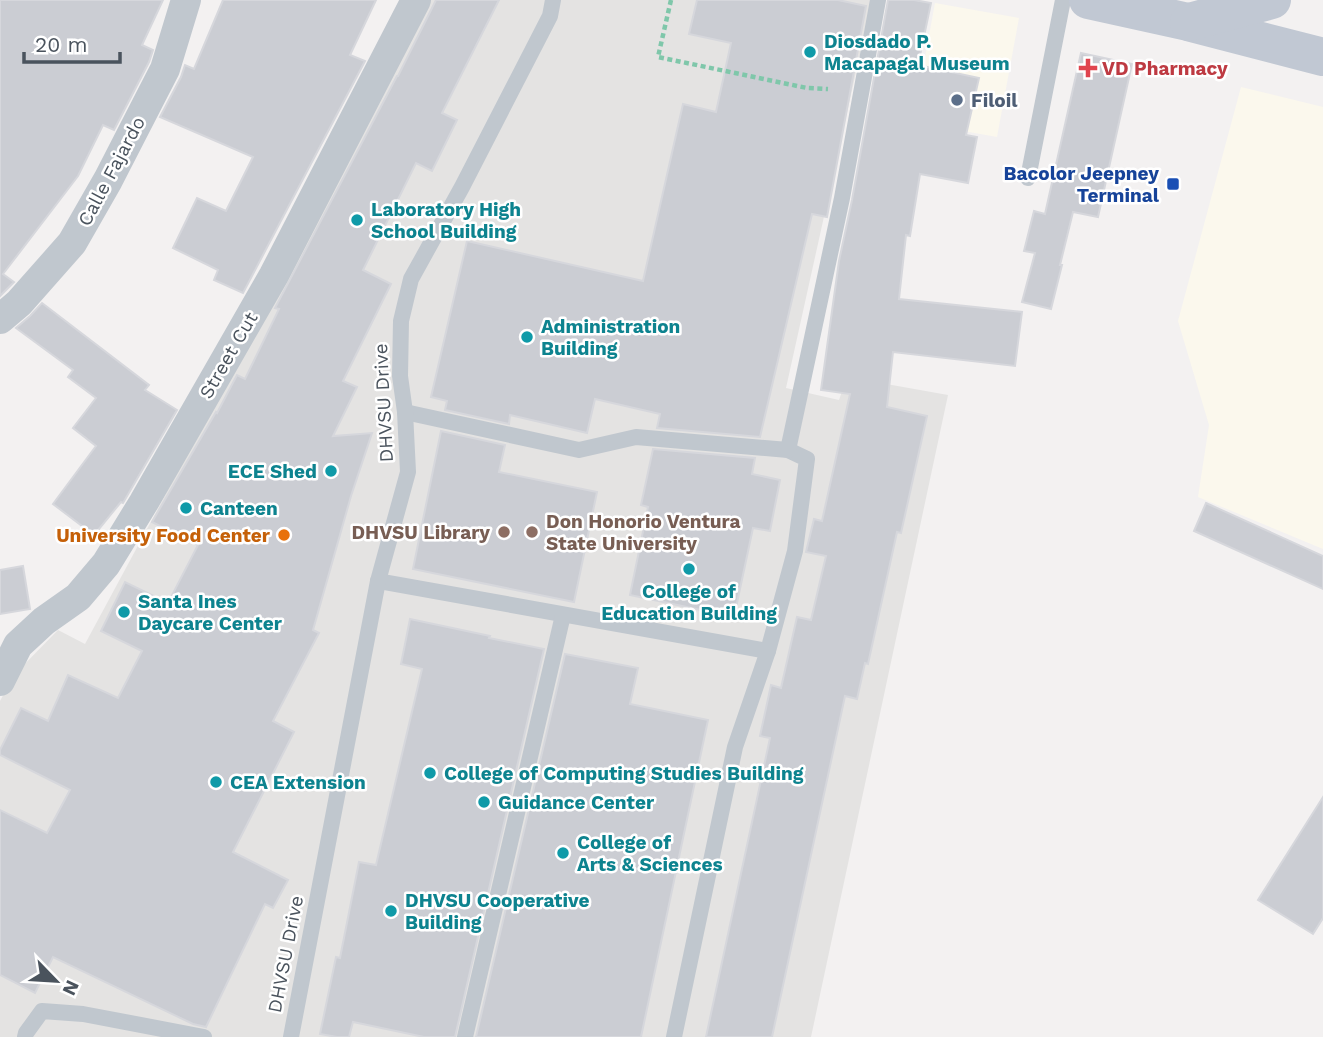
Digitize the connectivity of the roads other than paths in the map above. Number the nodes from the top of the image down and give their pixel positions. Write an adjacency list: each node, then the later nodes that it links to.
1 (186, 0): 11 (street, Calle Fajardo)
2 (416, 0): 17 (street, Street Cut)
3 (553, 0): 12 (lane, DHVSU Drive)
4 (878, 0): 13 (lane)
5 (1063, 0): 10 (lane)
6 (1088, 0): 8 (main road)
7 (1272, 0): 8 (main road)
8 (1188, 22): 9 (main road)
9 (1323, 57)
10 (1028, 178)
11 (0, 319)
12 (405, 412): 13 (lane); 14 (lane, DHVSU Drive)
13 (788, 450): 16 (lane)
14 (378, 581): 15 (lane); 20 (lane, DHVSU Drive)
15 (563, 615): 16 (lane); 21 (lane)
16 (768, 651): 22 (lane)
17 (0, 681)
18 (25, 1037): 19 (lane)
19 (204, 1037)
20 (290, 1037)
21 (465, 1037)
22 (674, 1037)

